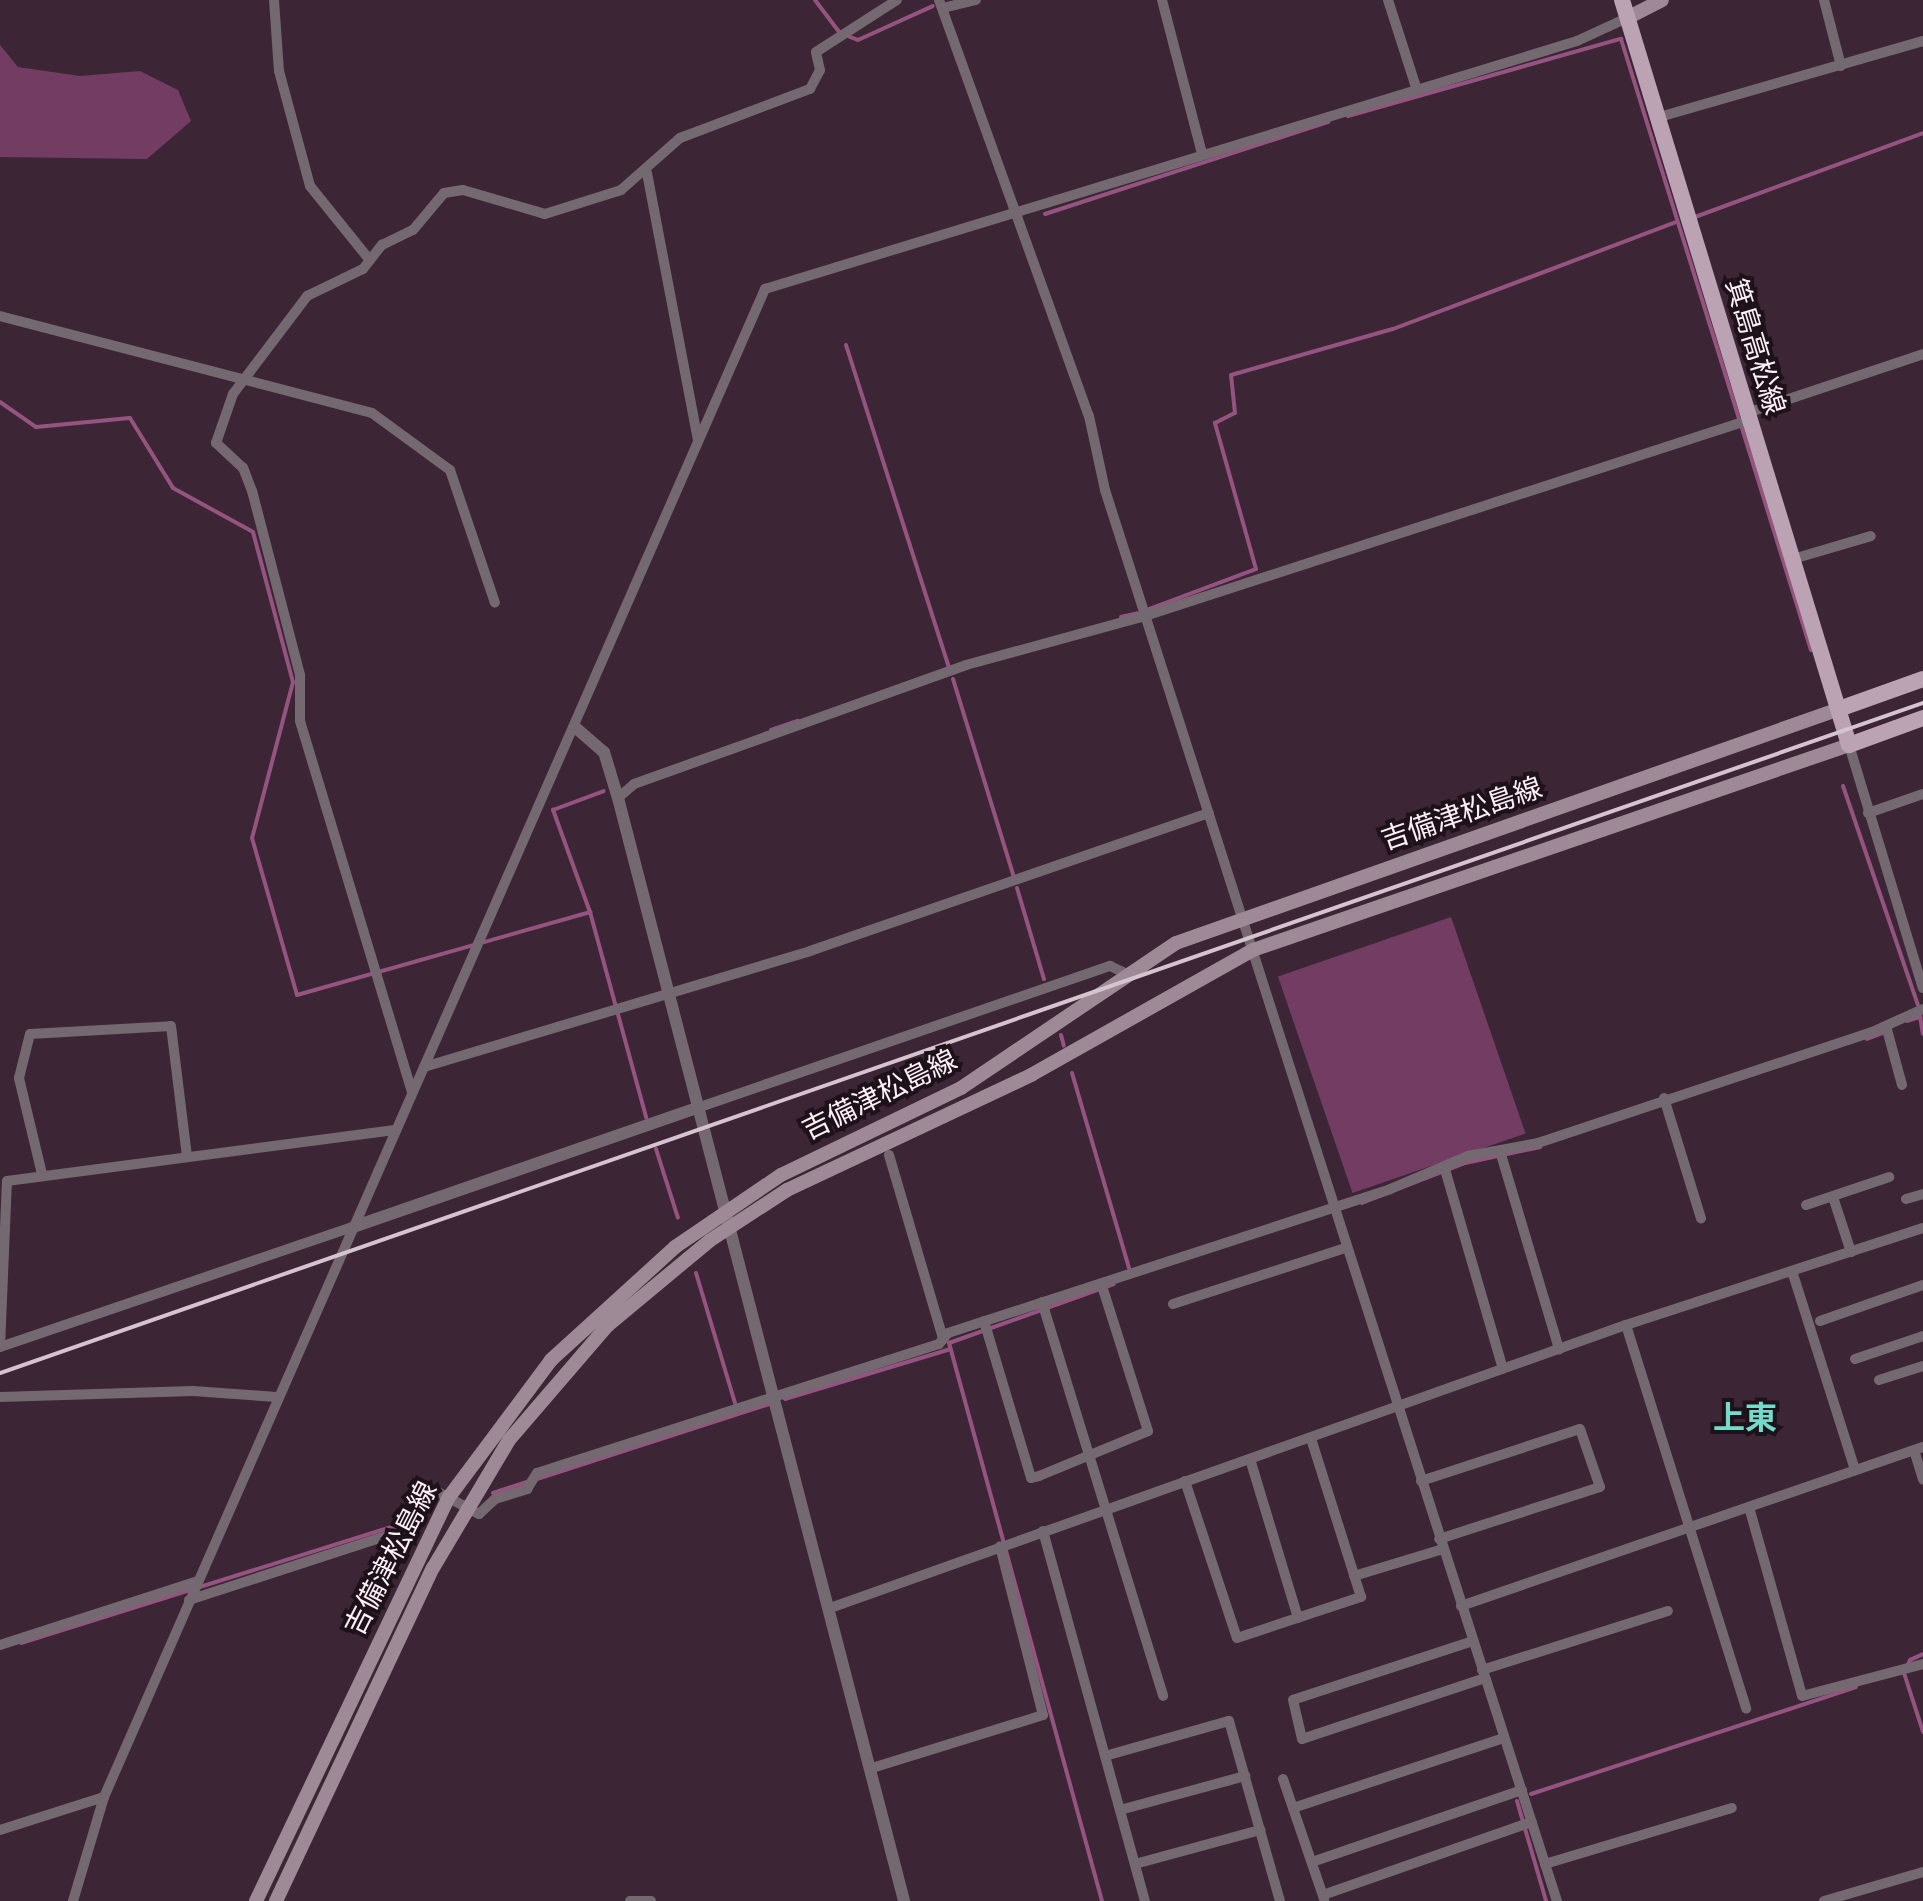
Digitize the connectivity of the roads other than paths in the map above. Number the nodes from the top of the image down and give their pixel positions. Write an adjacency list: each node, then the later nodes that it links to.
1 (274, 0): 18 (street)
2 (897, 0): 16 (street)
3 (976, 0): 9 (street)
4 (1162, 0): 15 (street)
5 (1388, 0): 13 (street)
6 (1622, 0): 10 (main road, 箕島高松線)
7 (1662, 0): 10 (main road)
8 (1824, 0): 12 (street)
9 (941, 4): 17 (street)
10 (1627, 18): 13 (street); 14 (main road, 箕島高松線)
11 (1923, 41): 12 (street)
12 (1841, 66): 14 (street)
13 (1416, 87): 15 (street)
14 (1656, 118): 22 (main road, 箕島高松線)
15 (1202, 154): 17 (street)
16 (647, 173): 18 (street); 23 (street)
17 (1018, 213): 23 (street); 27 (street)
18 (369, 259): 21 (street)
19 (0, 316): 21 (street)
20 (1923, 354): 22 (street)
21 (242, 376): 26 (street); 46 (street)
22 (1744, 419): 25 (main road, 箕島高松線); 27 (street)
23 (698, 440): 31 (street)
24 (1871, 536): 25 (street)
25 (1793, 559): 29 (main road, 箕島高松線)
26 (495, 603)
27 (1145, 616): 34 (street); 35 (street)
28 (1923, 679): 29 (main road)
29 (1839, 709): 32 (main road, 箕島高松線); 37 (main road, 吉備津松島線)
30 (1923, 718): 32 (main road)
31 (576, 728): 34 (street); 44 (street)
32 (1849, 745): 36 (street); 38 (main road, 吉備津松島線)
33 (1923, 794): 36 (street)
34 (618, 798): 41 (street)
35 (1209, 813): 37 (street); 41 (street)
36 (1868, 813): 40 (street)
37 (1244, 918): 38 (street); 39 (main road, 吉備津松島線)
38 (1253, 950): 61 (street); 64 (main road, 吉備津松島線)
39 (1125, 973): 48 (street); 60 (main road, 吉備津松島線)
40 (1923, 988)
41 (671, 994): 44 (street); 48 (street)
42 (1923, 1009): 43 (street)
43 (1886, 1029): 45 (street); 47 (street)
44 (424, 1067): 46 (street)
45 (1902, 1085)
46 (412, 1092): 49 (street)
47 (1665, 1102): 51 (street); 62 (street)
48 (700, 1107): 60 (street); 63 (street)
49 (395, 1130): 52 (street); 63 (street)
50 (889, 1155): 77 (street)
51 (1501, 1155): 53 (street); 79 (street)
52 (187, 1156): 54 (street); 54 (street)
53 (1445, 1170): 61 (street); 82 (street)
54 (42, 1174): 78 (street)
55 (1889, 1177): 57 (street)
56 (1923, 1194): 58 (street)
57 (1833, 1197): 59 (street); 67 (street)
58 (1906, 1199)
59 (1806, 1205)
60 (726, 1209): 64 (street); 96 (main road, 吉備津松島線)
61 (1333, 1210): 66 (street); 70 (street)
62 (1701, 1218)
63 (356, 1226): 78 (street); 85 (street)
64 (731, 1226): 86 (street); 97 (main road, 吉備津松島線)
65 (1923, 1228): 67 (street)
66 (1345, 1248): 71 (street); 87 (street)
67 (1851, 1252): 68 (street)
68 (1792, 1271): 74 (street); 92 (street)
69 (1923, 1285): 73 (street)
70 (1102, 1287): 72 (street); 90 (street)
71 (1173, 1304)
72 (1043, 1306): 75 (street); 90 (street)
73 (1820, 1321)
74 (1626, 1325): 79 (street); 100 (street)
75 (985, 1326): 77 (street); 90 (street)
76 (1923, 1336): 80 (street)
77 (943, 1339): 86 (street)
78 (0, 1347)
79 (1559, 1349): 82 (street)
80 (1855, 1359)
81 (1923, 1366): 83 (street)
82 (1503, 1369): 87 (street)
83 (1879, 1380)
84 (0, 1397): 85 (street)
85 (277, 1397): 105 (street)
86 (778, 1399): 97 (street); 107 (street)
87 (1396, 1409): 88 (street); 95 (street)
88 (1311, 1438): 91 (street); 104 (street)
89 (1918, 1448): 92 (street); 93 (street)
90 (1090, 1456): 99 (street)
91 (1250, 1459): 94 (street); 109 (street)
92 (1855, 1470): 98 (street)
93 (1923, 1480)
94 (1185, 1481): 99 (street); 109 (street)
95 (1421, 1481): 103 (street); 103 (street)
96 (449, 1497): 97 (street); 105 (street); 135 (main road, 吉備津松島線)
97 (466, 1507): 136 (main road, 吉備津松島線)
98 (1749, 1507): 100 (street); 112 (street)
99 (1108, 1512): 101 (street); 114 (street)
100 (1693, 1527): 106 (street); 115 (street)
101 (1043, 1531): 102 (street); 117 (street)
102 (1005, 1544): 107 (street); 118 (street)
103 (1441, 1544): 104 (street); 106 (street)
104 (1354, 1576): 109 (street)
105 (194, 1590): 111 (street); 122 (street)
106 (1461, 1606): 110 (street)
107 (833, 1607): 118 (street)
108 (1668, 1611): 113 (street)
109 (1298, 1618)
110 (1473, 1641): 113 (street); 113 (street)
111 (0, 1645)
112 (1919, 1666)
113 (1484, 1674): 116 (street)
114 (1163, 1696)
115 (1746, 1709)
116 (1504, 1738): 121 (street); 123 (street)
117 (1105, 1756): 119 (street); 125 (street)
118 (872, 1768): 139 (street)
119 (1245, 1776): 125 (street); 128 (street)
120 (1283, 1779): 123 (street)
121 (1522, 1790): 126 (street); 129 (street)
122 (104, 1797): 127 (street); 134 (street)
123 (1293, 1808): 129 (street)
124 (1732, 1808): 131 (street)
125 (1120, 1810): 130 (street)
126 (1525, 1824): 131 (street); 133 (street)
127 (0, 1830)
128 (1260, 1830): 130 (street); 141 (street)
129 (1312, 1862): 133 (street)
130 (1135, 1864): 140 (street)
131 (1545, 1864): 142 (street)
132 (1923, 1872): 143 (street)
133 (1324, 1898)
134 (73, 1901)
135 (256, 1901)
136 (276, 1901)
137 (630, 1901): 138 (street)
138 (651, 1901)
139 (904, 1901)
140 (1145, 1901)
141 (1280, 1901)
142 (1557, 1901)
143 (1824, 1901)

